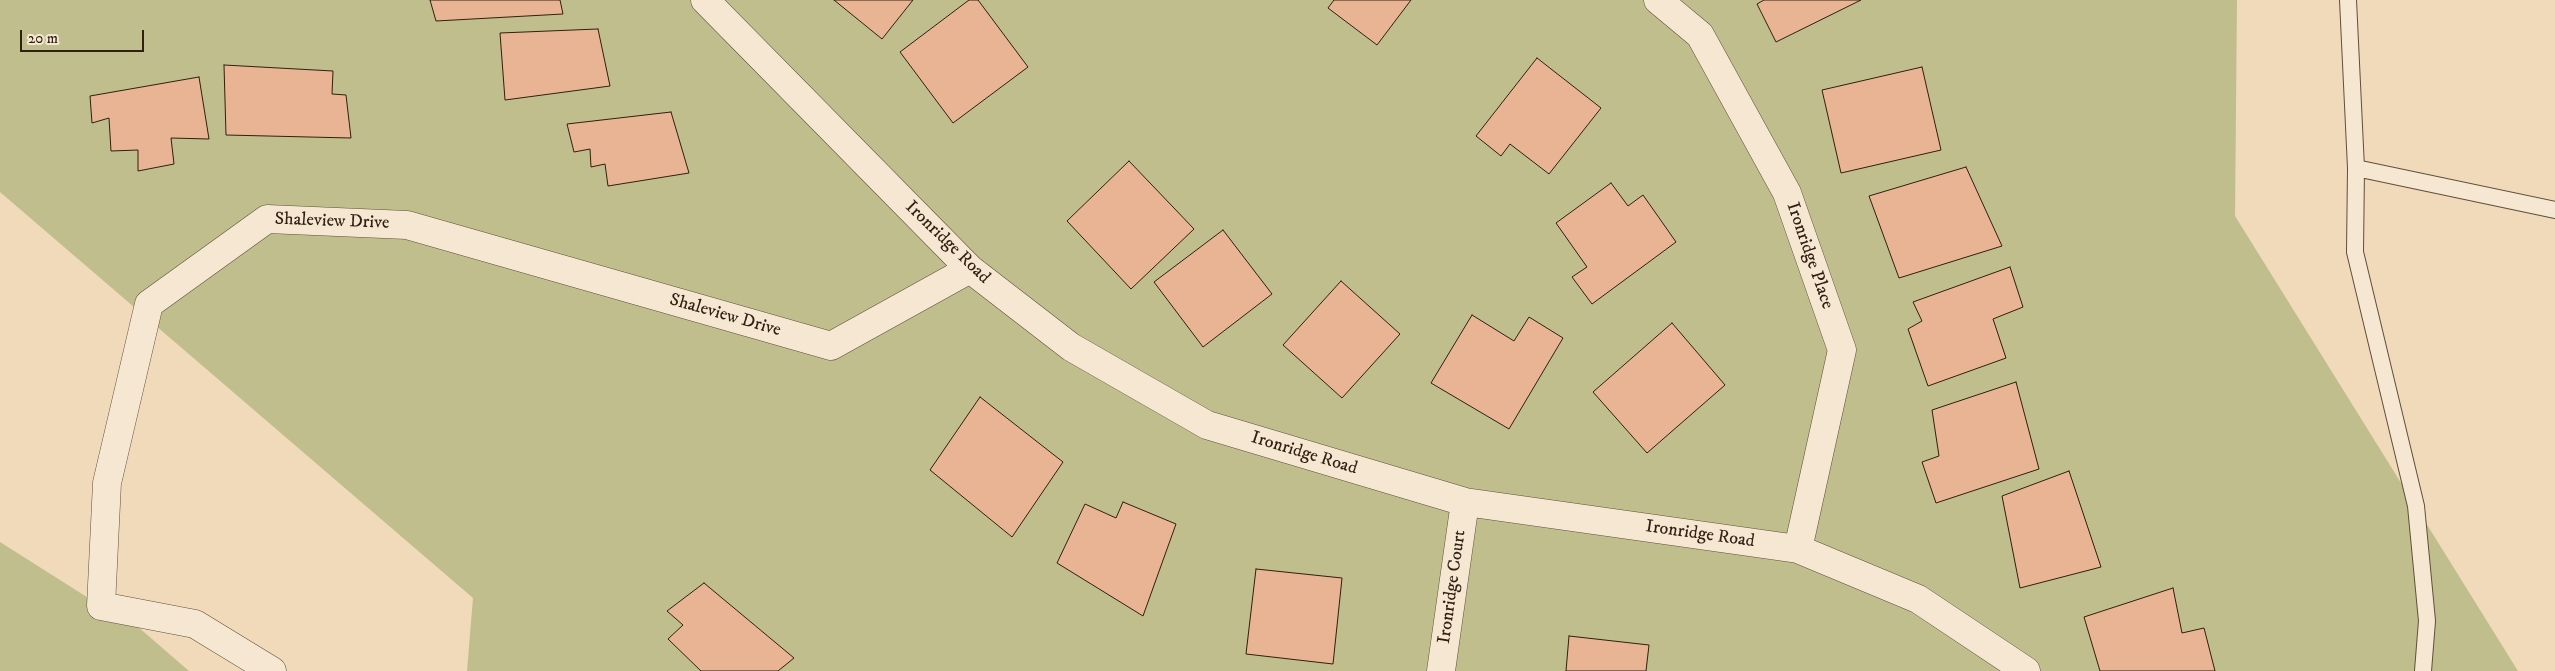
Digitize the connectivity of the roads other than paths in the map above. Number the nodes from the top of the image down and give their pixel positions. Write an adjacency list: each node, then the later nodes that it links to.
1 (705, 0): 6 (street, Ironridge Road)
2 (1658, 0): 8 (street, Ironridge Place)
3 (2348, 0): 4 (lane)
4 (2356, 168): 5 (lane); 12 (lane)
5 (2555, 210)
6 (970, 269): 7 (street, Ironridge Road); 9 (street, Shaleview Drive)
7 (1465, 502): 8 (street, Ironridge Road); 10 (street, Ironridge Court)
8 (1798, 548): 11 (street, Ironridge Road)
9 (272, 671)
10 (1441, 671)
11 (2026, 671)
12 (2423, 671)

